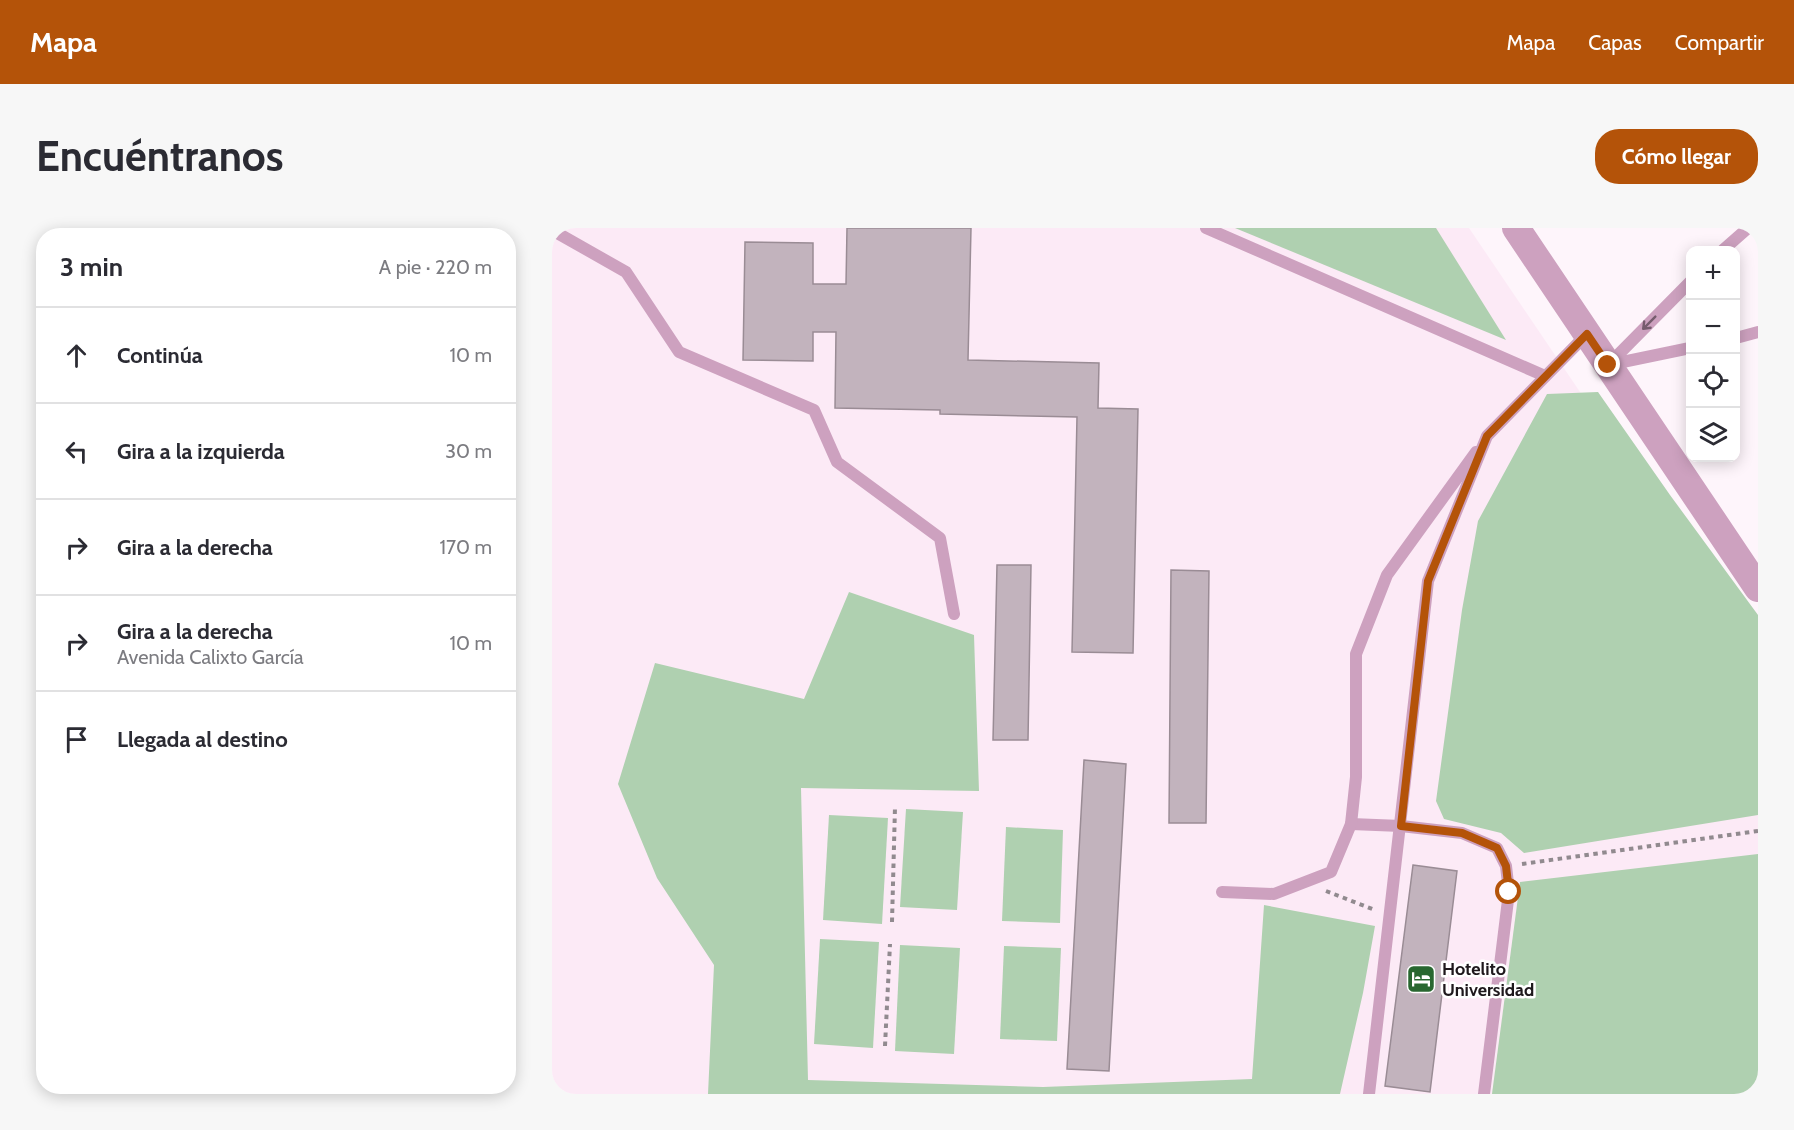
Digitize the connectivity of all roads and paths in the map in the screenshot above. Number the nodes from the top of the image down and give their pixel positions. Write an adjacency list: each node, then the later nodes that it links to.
1 (1206, 228): 12 (lane)
2 (1516, 228): 8 (street)
3 (1748, 228): 5 (lane)
4 (552, 230): 15 (lane)
5 (1728, 246)
6 (1686, 286): 11 (lane, one-way to 11)
7 (1758, 332): 9 (lane)
8 (1587, 334): 11 (street); 12 (lane)
9 (1740, 337)
10 (1686, 349): 11 (lane)
11 (1608, 365): 14 (street)
12 (1545, 376): 13 (lane)
13 (1487, 436): 17 (lane); 18 (lane)
14 (1758, 588)
15 (954, 614)
16 (895, 807): 24 (path)
17 (1351, 824): 18 (lane); 21 (lane)
18 (1401, 826): 20 (lane); 23 (lane)
19 (1758, 831): 20 (path)
20 (1506, 866): 28 (lane)
21 (1303, 883): 22 (lane); 23 (path)
22 (1222, 892)
23 (1390, 915): 27 (lane)
24 (892, 922)
25 (890, 944): 26 (path)
26 (885, 1046)
27 (1370, 1094)
28 (1484, 1094)

